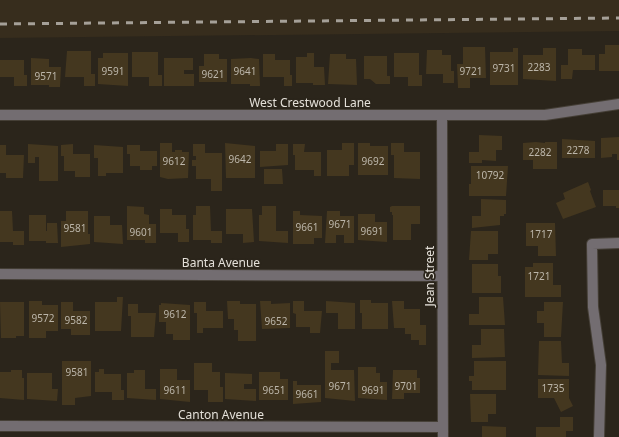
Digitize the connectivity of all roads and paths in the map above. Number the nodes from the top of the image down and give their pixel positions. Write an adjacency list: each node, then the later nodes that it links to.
1 (619, 104): 3 (street, West Crestwood Lane)
2 (0, 115): 3 (street, West Crestwood Lane)
3 (442, 116): 6 (street, Jean Street)
4 (619, 243): 9 (street)
5 (0, 274): 6 (street, Banta Avenue)
6 (442, 276): 8 (street, Jean Street)
7 (0, 426): 8 (street, Canton Avenue)
8 (443, 432)
9 (599, 437)

